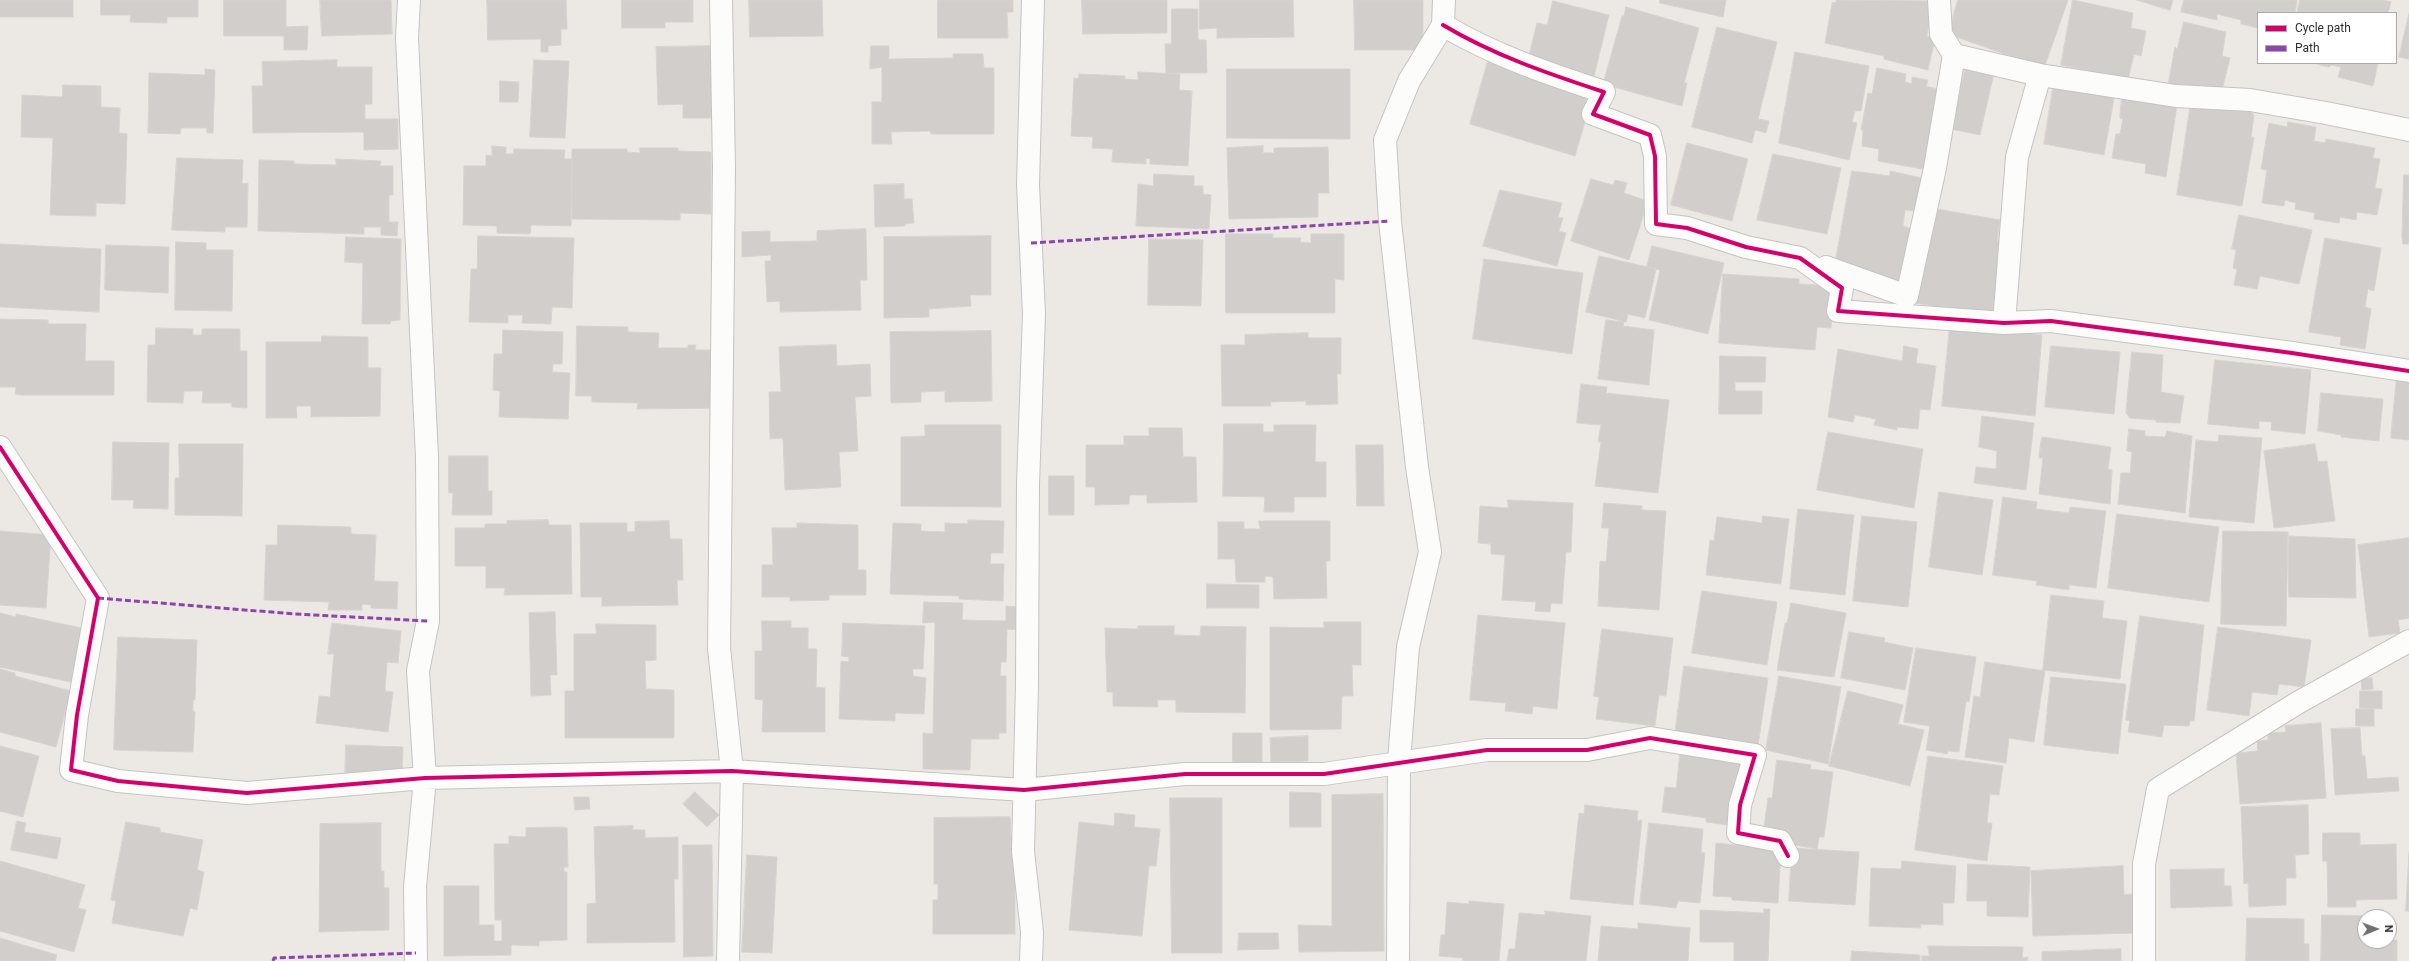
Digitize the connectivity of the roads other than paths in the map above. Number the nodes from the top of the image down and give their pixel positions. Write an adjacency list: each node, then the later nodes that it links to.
1 (409, 0): 17 (street)
2 (721, 0): 16 (street)
3 (1034, 0): 18 (street)
4 (1444, 0): 6 (street)
5 (1939, 0): 7 (street)
6 (1443, 25): 10 (street); 15 (street)
7 (1954, 55): 8 (street); 10 (street)
8 (2040, 75): 9 (street); 11 (street)
9 (2409, 130)
10 (1800, 258): 11 (street)
11 (2004, 323): 12 (street)
12 (2409, 371)
13 (0, 447): 17 (street)
14 (2409, 641): 24 (street)
15 (1399, 762): 18 (street); 19 (street); 23 (street)
16 (732, 771): 17 (street); 18 (street); 21 (street)
17 (424, 778): 20 (street)
18 (1024, 790): 22 (street)
19 (1788, 856)
20 (416, 961)
21 (728, 961)
22 (1031, 961)
23 (1398, 961)
24 (2144, 961)

